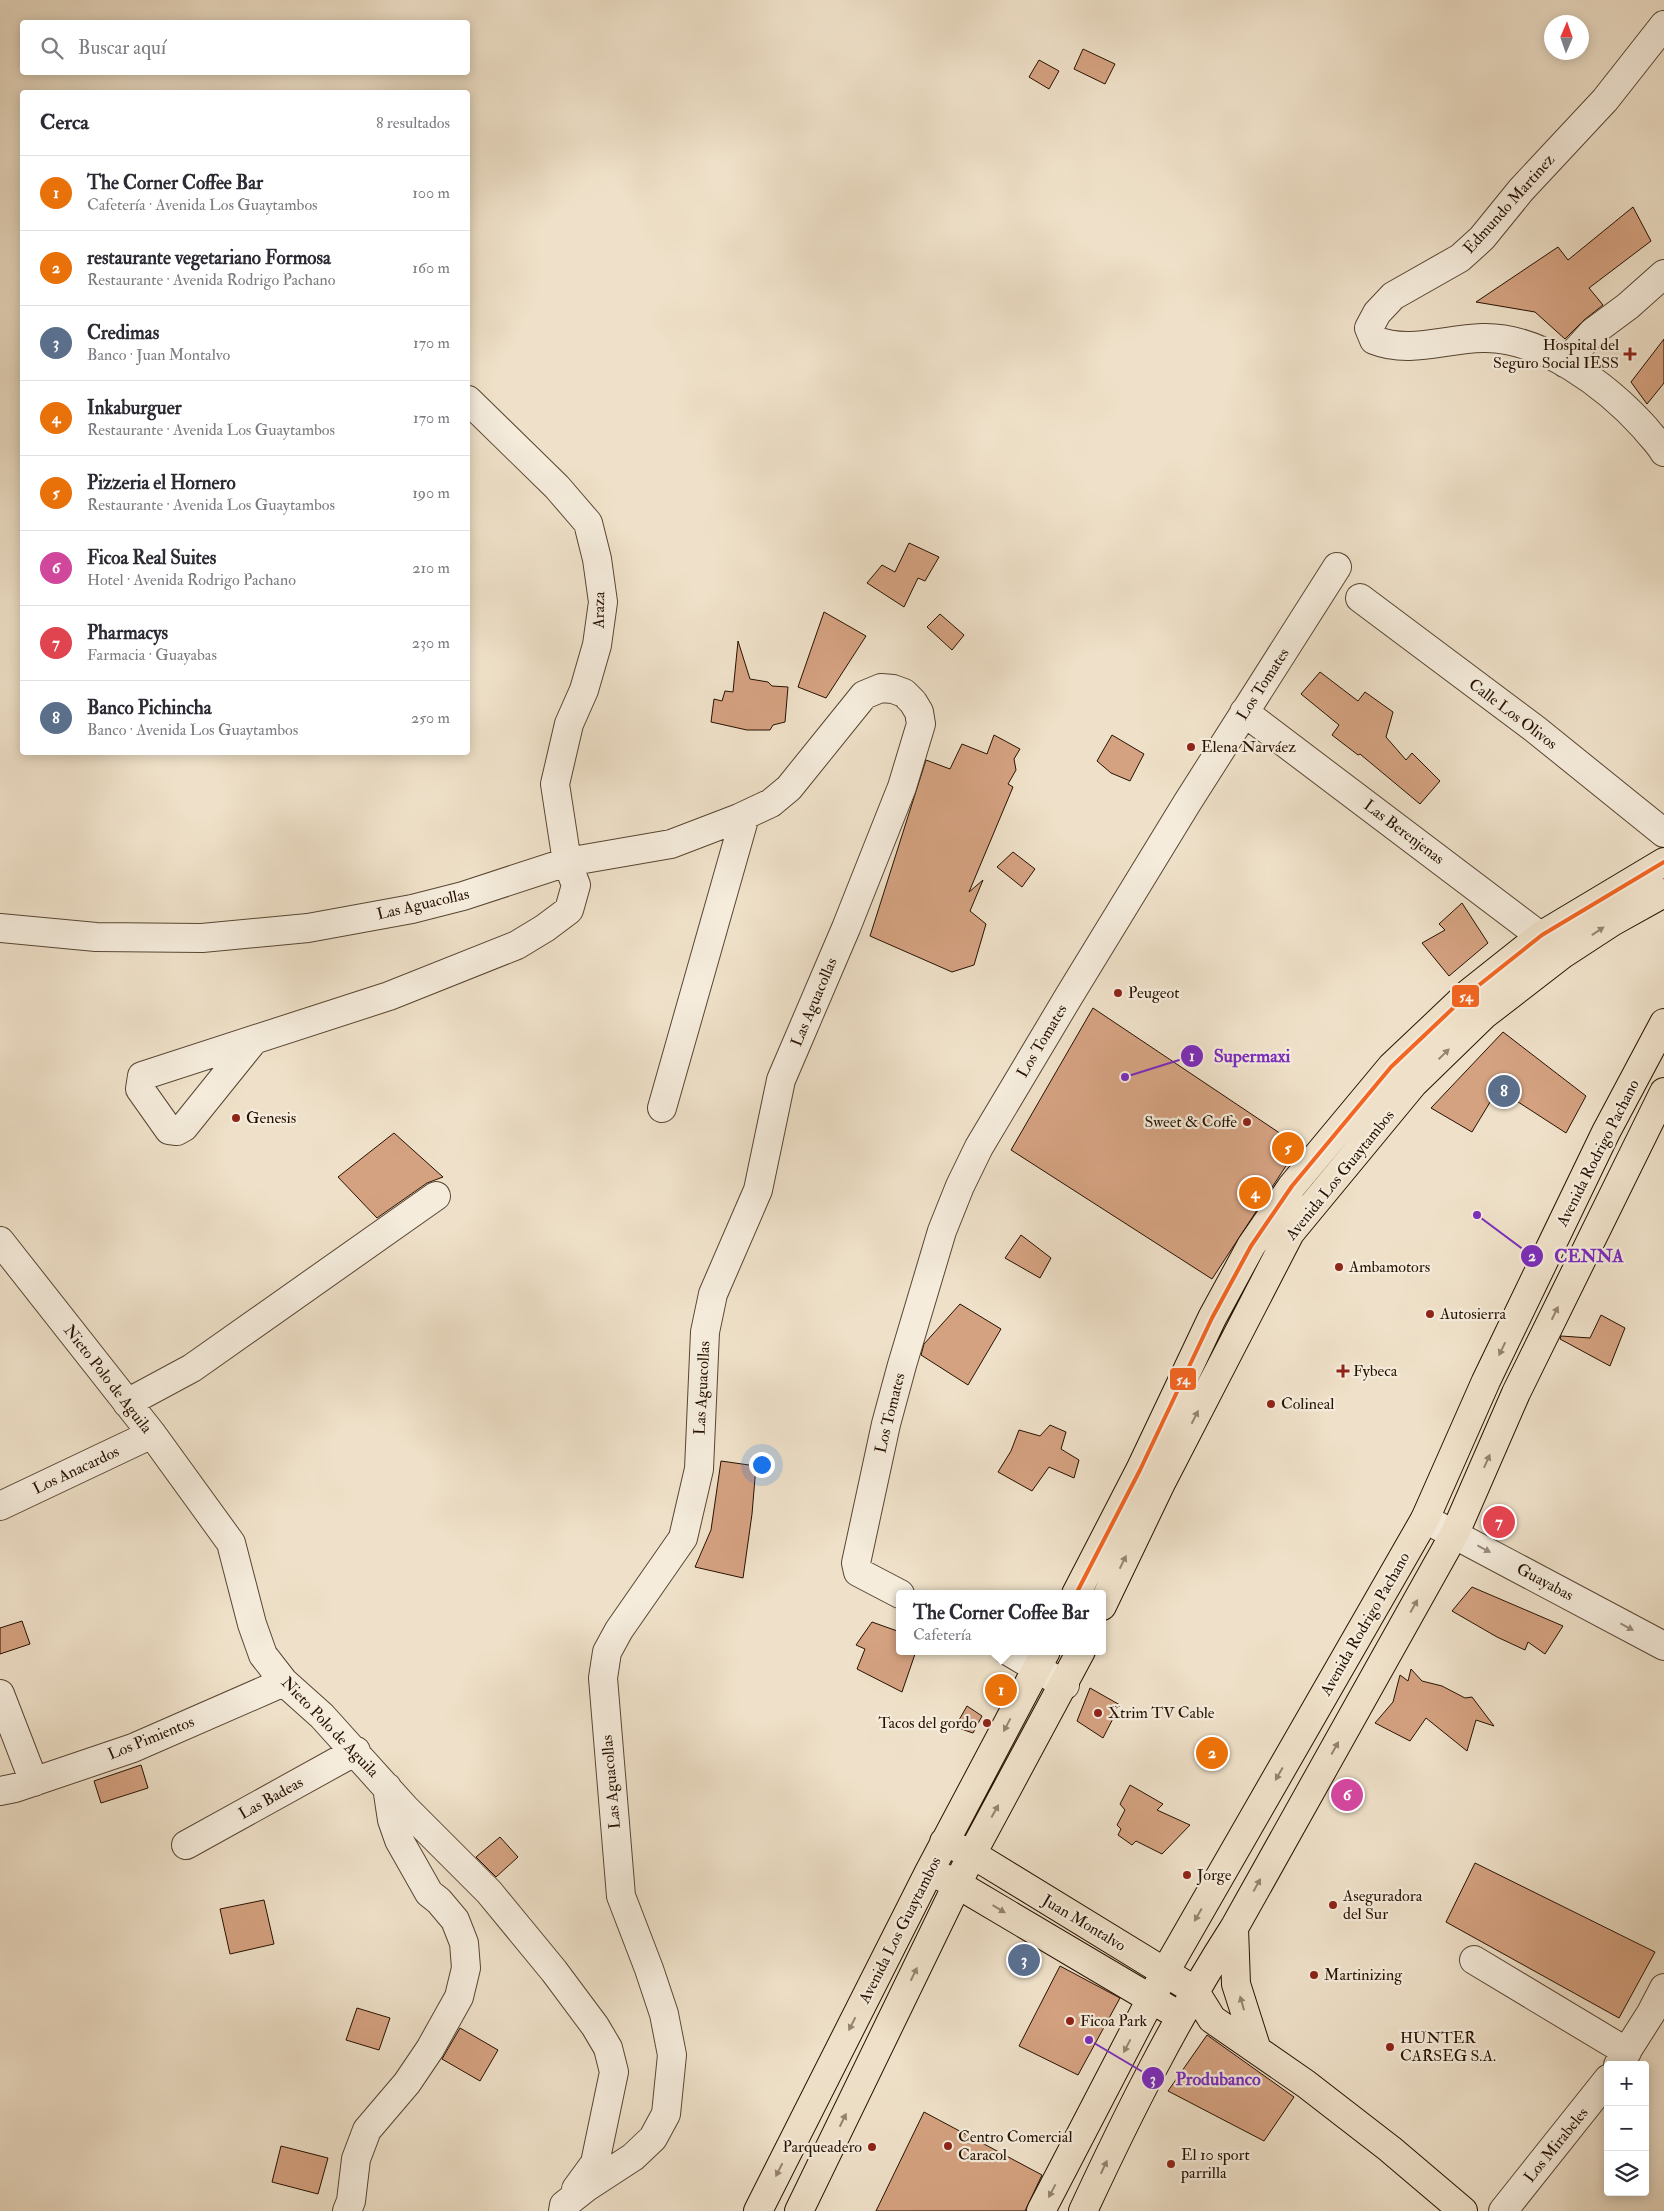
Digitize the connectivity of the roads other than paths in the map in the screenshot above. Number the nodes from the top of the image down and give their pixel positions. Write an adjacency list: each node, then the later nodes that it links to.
1 (1664, 25): 3 (street, Edmundo Martinez)
2 (1664, 274): 3 (street)
3 (1564, 364): 5 (street, Edmundo Martinez)
4 (470, 402): 11 (street, Araza)
5 (1664, 452)
6 (1337, 567): 8 (street, Los Tomates)
7 (1360, 598): 10 (street, Calle Los Olivos)
8 (1244, 712): 15 (street, Las Berenjenas); 38 (street, Los Tomates)
9 (745, 816): 11 (street, Las Aguacollas); 22 (street); 66 (street, Las Aguacollas)
10 (1664, 833)
11 (567, 862): 14 (street, Las Aguacollas); 18 (street, Araza)
12 (1664, 862): 15 (main road, Avenida Los Guaytambos)
13 (1664, 893): 16 (main road, Avenida Los Guaytambos, one-way to 13)
14 (0, 928)
15 (1542, 936): 16 (street, Las Berenjenas); 19 (main road, Avenida Los Guaytambos)
16 (1563, 954): 20 (main road, Avenida Los Guaytambos, one-way to 16)
17 (1664, 1024): 23 (main road, Avenida Rodrigo Pachano)
18 (254, 1040)
19 (1390, 1067): 20 (main road); 27 (main road, Avenida Los Guaytambos)
20 (1413, 1084): 28 (main road, Avenida Los Guaytambos)
21 (1664, 1092): 24 (main road, Avenida Rodrigo Pachano)
22 (662, 1108)
23 (1606, 1132): 24 (main road); 29 (main road, Avenida Rodrigo Pachano, one-way to 29)
24 (1636, 1148): 30 (main road, Avenida Rodrigo Pachano, one-way to 24)
25 (436, 1196): 31 (street)
26 (0, 1241): 31 (street, Nieto Polo de Aguila)
27 (1251, 1246): 28 (main road); 33 (main road, Avenida Los Guaytambos)
28 (1280, 1254): 33 (main road, Avenida Los Guaytambos, one-way to 28)
29 (1486, 1381): 30 (main road); 35 (main road, Avenida Rodrigo Pachano)
30 (1516, 1393): 36 (main road, Avenida Rodrigo Pachano, one-way to 30)
31 (127, 1402): 32 (street, Nieto Polo de Aguila)
32 (152, 1434): 34 (street, Los Anacardos); 44 (street, Nieto Polo de Aguila)
33 (1151, 1476): 37 (main road, Avenida Los Guaytambos); 39 (main road, Avenida Los Guaytambos, one-way to 33)
34 (0, 1506)
35 (1425, 1519): 36 (street, Guayabas); 57 (main road, Avenida Rodrigo Pachano, one-way to 57)
36 (1455, 1534): 40 (street, Guayabas, one-way to 40); 55 (main road, Avenida Rodrigo Pachano, one-way to 36)
37 (1079, 1590)
38 (896, 1592)
39 (1106, 1595)
40 (1664, 1646)
41 (1025, 1655): 43 (street)
42 (1079, 1655): 45 (main road, Avenida Los Guaytambos)
43 (1042, 1659): 45 (street); 50 (main road, Avenida Los Guaytambos, one-way to 50)
44 (284, 1682): 47 (street, Nieto Polo de Aguila); 48 (street, Los Pimientos)
45 (1065, 1685): 52 (main road, Avenida Los Guaytambos, one-way to 45)
46 (0, 1694): 48 (street)
47 (356, 1751): 49 (street, Nieto Polo de Aguila); 51 (street, Las Badeas)
48 (16, 1787)
49 (387, 1787): 66 (street, Nieto Polo de Aguila); 67 (street)
50 (944, 1842): 52 (main road, Juan Montalvo); 53 (main road, Avenida Los Guaytambos)
51 (186, 1844)
52 (972, 1854): 54 (main road, Avenida Los Guaytambos); 57 (main road, Juan Montalvo)
53 (929, 1872): 54 (main road, Juan Montalvo); 68 (main road, Avenida Los Guaytambos, one-way to 68)
54 (957, 1884): 60 (main road, Juan Montalvo, one-way to 60); 69 (main road, Avenida Los Guaytambos, one-way to 54)
55 (1234, 1928): 59 (main road, Avenida Rodrigo Pachano); 63 (main road, one-way to 55)
56 (1474, 1960): 64 (street)
57 (1165, 1972): 59 (main road, Juan Montalvo); 60 (main road, Avenida Rodrigo Pachano)
58 (1664, 1988): 64 (street)
59 (1194, 1990): 61 (main road, Avenida Rodrigo Pachano); 62 (main road, Juan Montalvo)
60 (1152, 2000): 61 (main road, Juan Montalvo); 70 (main road, Avenida Rodrigo Pachano, one-way to 70)
61 (1181, 2016): 62 (main road, Juan Montalvo); 71 (main road, Avenida Rodrigo Pachano, one-way to 61)
62 (1212, 2019): 63 (main road, Juan Montalvo)
63 (1257, 2050): 72 (main road, Juan Montalvo)
64 (1622, 2059)
65 (1604, 2084): 73 (street, Los Mirabeles)
66 (562, 2209)
67 (347, 2211)
68 (758, 2211)
69 (799, 2211)
70 (1041, 2211)
71 (1083, 2211)
72 (1463, 2211)
73 (1503, 2211)

